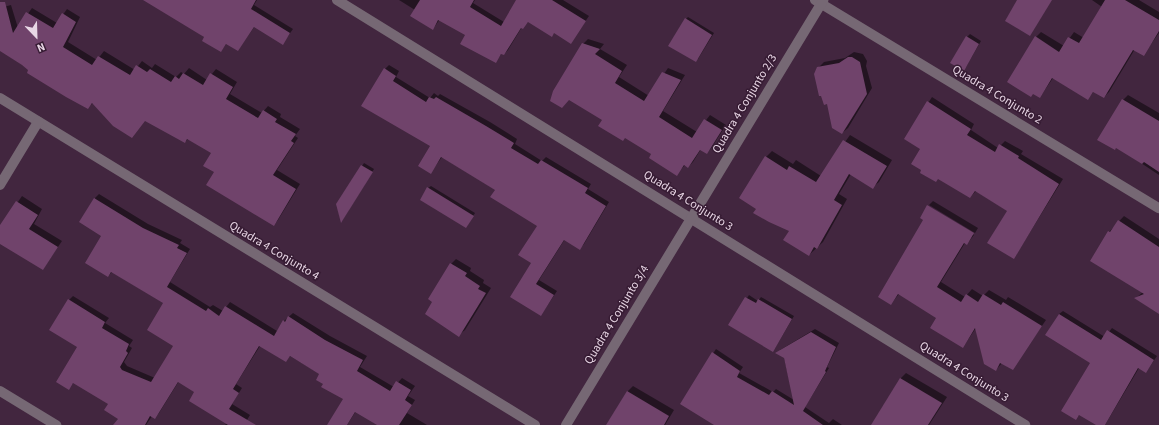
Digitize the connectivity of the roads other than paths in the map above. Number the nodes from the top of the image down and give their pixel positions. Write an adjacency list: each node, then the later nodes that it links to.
1 (337, 0): 7 (street, Quadra 4 Conjunto 3)
2 (819, 1): 6 (street, Quadra 4 Conjunto 2); 7 (street, Quadra 4 Conjunto 2/3)
3 (0, 98): 4 (street, Quadra 4 Conjunto 4)
4 (38, 122): 5 (street); 10 (street, Quadra 4 Conjunto 4)
5 (0, 185)
6 (1159, 208)
7 (692, 218): 11 (street, Quadra 4 Conjunto 3/4); 12 (street, Quadra 4 Conjunto 3)
8 (0, 391): 9 (street)
9 (56, 425)
10 (535, 425)
11 (566, 425)
12 (1025, 425)

